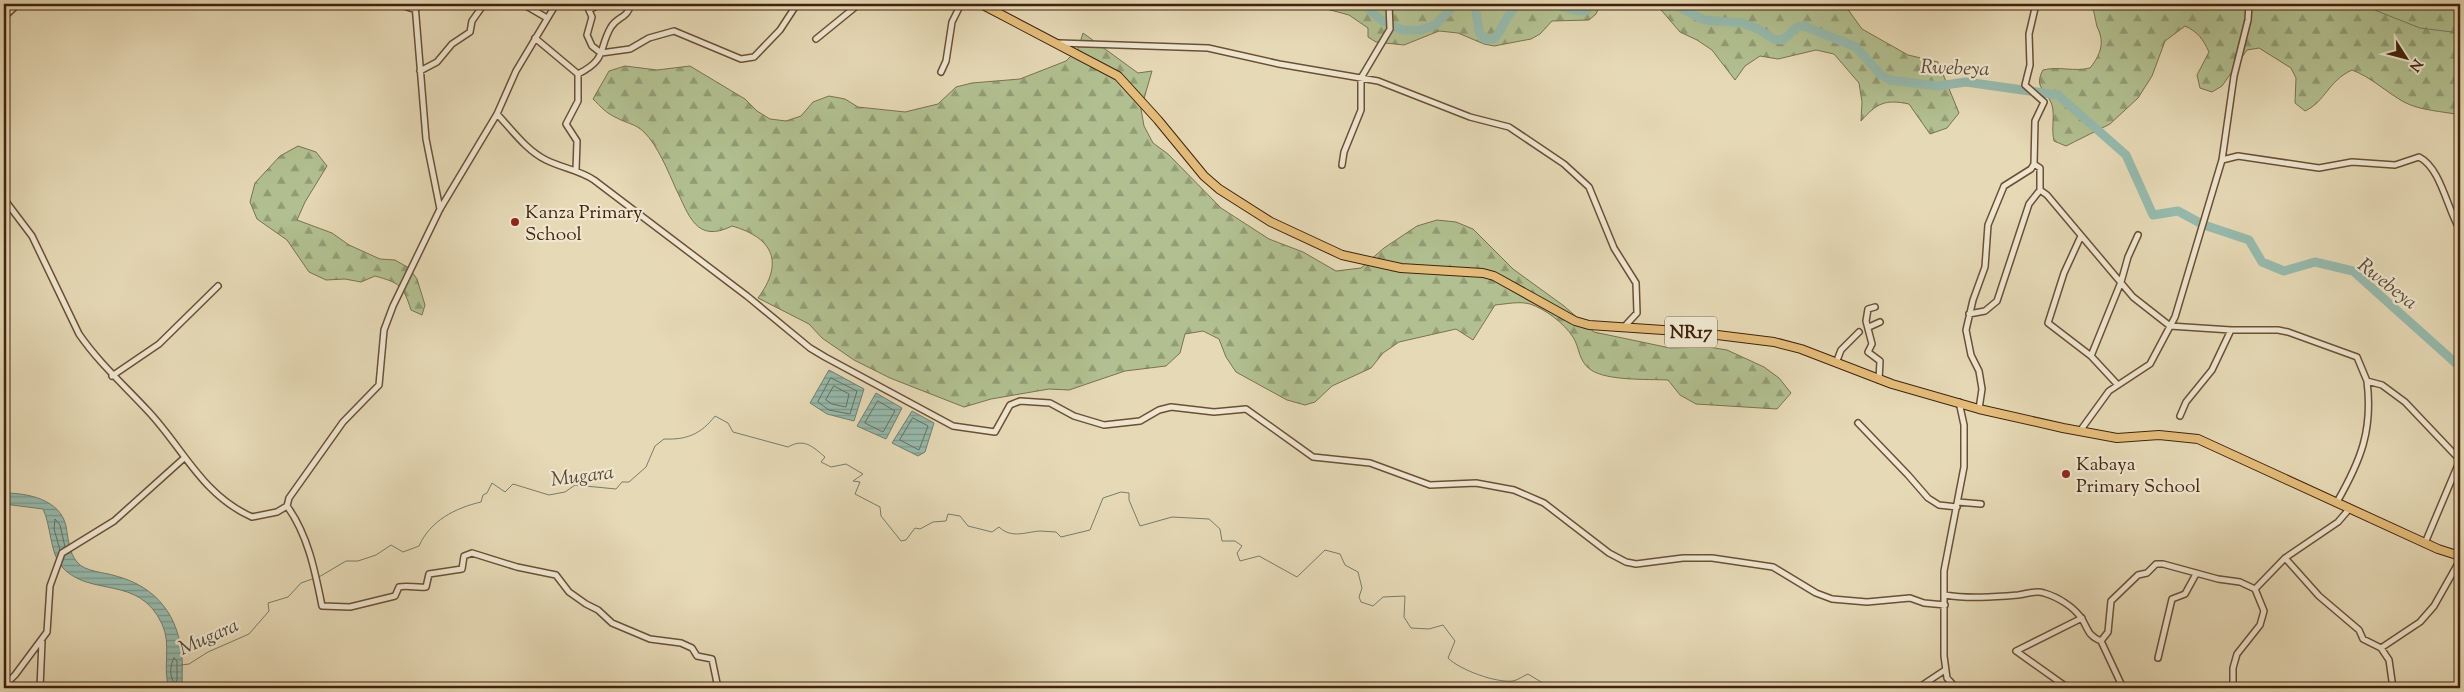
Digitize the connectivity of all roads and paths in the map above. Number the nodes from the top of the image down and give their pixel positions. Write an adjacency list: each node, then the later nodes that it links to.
1 (18, 4): 17 (street)
2 (398, 4): 16 (street)
3 (484, 4): 23 (street)
4 (523, 4): 18 (street)
5 (556, 4): 18 (street)
6 (600, 4): 15 (street)
7 (631, 4): 22 (street)
8 (797, 4): 22 (street)
9 (859, 4): 20 (street)
10 (961, 4): 24 (street)
11 (981, 4): 21 (main road, NR17)
12 (1389, 4): 26 (street)
13 (2036, 4): 29 (street)
14 (2249, 4): 28 (street)
15 (587, 6): 22 (street)
16 (416, 7): 23 (street)
17 (4, 17)
18 (547, 18): 19 (street)
19 (535, 38): 25 (street); 27 (street)
20 (816, 39)
21 (1056, 43): 26 (street); 44 (main road, NR17)
22 (603, 53): 25 (street)
23 (420, 71): 34 (street)
24 (941, 72)
25 (578, 74): 31 (street)
26 (1361, 78): 30 (street); 44 (street)
27 (497, 114): 31 (street); 34 (street)
28 (2222, 160): 35 (street); 43 (street)
29 (2034, 164): 32 (street); 41 (street)
30 (1342, 165)
31 (576, 170): 72 (street)
32 (2040, 190): 37 (street); 41 (street)
33 (4, 199): 50 (street)
34 (440, 210): 63 (street)
35 (2460, 230)
36 (2138, 234): 38 (street)
37 (2082, 236): 38 (street); 48 (street)
38 (2121, 282): 43 (street); 48 (street)
39 (218, 286): 50 (street)
40 (1875, 307): 45 (street)
41 (1969, 314): 55 (street)
42 (1880, 322): 45 (street)
43 (2170, 326): 46 (street); 53 (street)
44 (1624, 327): 49 (main road, NR17)
45 (1869, 328): 51 (street)
46 (2231, 330): 52 (street); 56 (street)
47 (1859, 332): 49 (street)
48 (2091, 356): 53 (street)
49 (1836, 363): 51 (main road, NR17)
50 (112, 376): 59 (street)
51 (1879, 380): 54 (main road, NR17)
52 (2367, 381): 60 (street); 65 (street)
53 (2117, 384): 58 (street)
54 (1959, 402): 55 (main road, NR17); 62 (street)
55 (1979, 409): 58 (main road, NR17)
56 (2180, 416)
57 (1858, 423): 62 (street)
58 (2080, 431): 60 (main road, NR17)
59 (183, 459): 63 (street); 74 (street)
60 (2337, 502): 64 (main road, NR17)
61 (1981, 504): 62 (street)
62 (1958, 505): 71 (street)
63 (287, 506): 81 (street)
64 (2350, 508): 65 (main road, NR17); 67 (street)
65 (2425, 543): 66 (main road, NR17)
66 (2460, 556)
67 (2285, 558): 70 (street); 76 (street)
68 (2460, 560): 76 (street)
69 (2196, 574): 70 (street); 75 (street); 77 (street)
70 (2254, 588): 86 (street)
71 (1945, 595): 72 (street); 73 (street)
72 (1945, 605): 78 (street)
73 (2082, 618): 75 (street); 84 (street)
74 (42, 640): 79 (street); 80 (street)
75 (2101, 642): 85 (street)
76 (2381, 648): 87 (street)
77 (2158, 658)
78 (1945, 670): 82 (street); 83 (street)
79 (4, 686)
80 (40, 688)
81 (718, 688)
82 (1921, 688)
83 (1956, 688)
84 (2068, 688)
85 (2123, 688)
86 (2233, 688)
87 (2393, 688)

